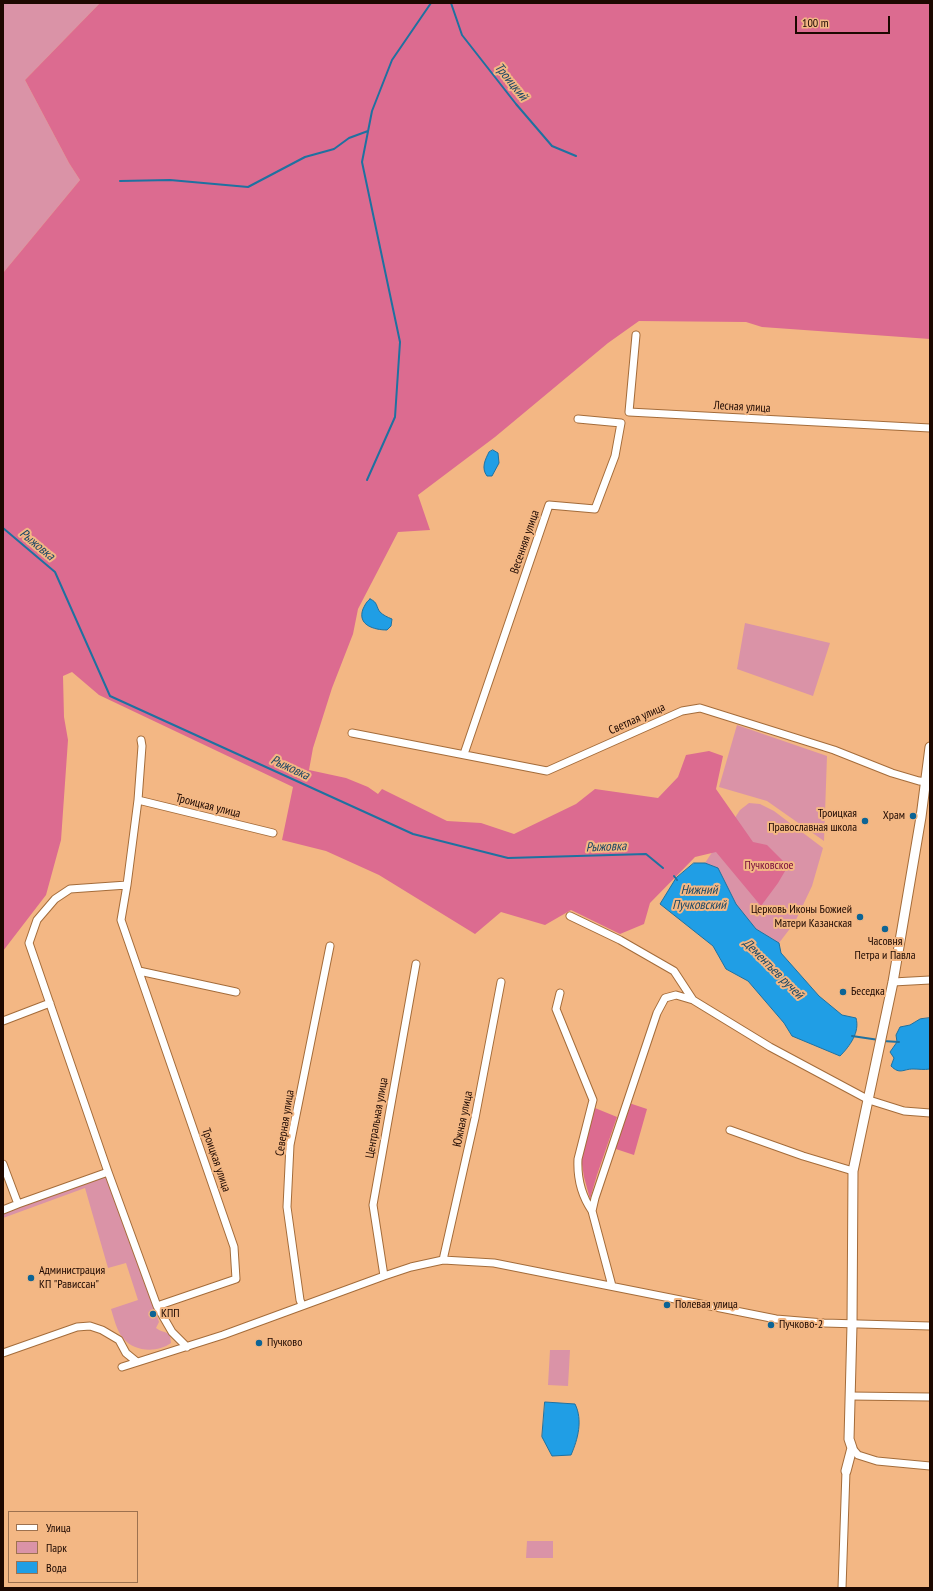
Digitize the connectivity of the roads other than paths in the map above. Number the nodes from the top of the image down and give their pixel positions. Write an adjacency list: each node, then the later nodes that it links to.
1 (636, 335): 3 (street, Лесная улица)
2 (578, 419): 7 (street, Весенняя улица)
3 (930, 428)
4 (352, 733): 7 (street, Светлая улица)
5 (141, 740): 9 (street, Троицкая улица)
6 (930, 747): 8 (street)
7 (464, 754): 8 (street, Светлая улица)
8 (928, 782): 18 (street)
9 (138, 800): 10 (street, Троицкая улица); 11 (street, Троицкая улица)
10 (273, 833)
11 (126, 886): 15 (street, Троицкая улица); 22 (street)
12 (570, 916): 21 (street)
13 (330, 946): 36 (street, Северная улица)
14 (416, 964): 34 (street, Центральная улица)
15 (139, 971): 19 (street); 37 (street, Троицкая улица)
16 (930, 980): 18 (street)
17 (501, 982): 33 (street, Южная улица)
18 (893, 982): 24 (street)
19 (236, 992)
20 (560, 993): 32 (street)
21 (693, 1000): 24 (street); 32 (street)
22 (50, 1003): 23 (street); 29 (street)
23 (3, 1021)
24 (869, 1100): 25 (street); 28 (street)
25 (930, 1113)
26 (730, 1130): 28 (street)
27 (3, 1164): 30 (street)
28 (853, 1171): 38 (street)
29 (108, 1172): 30 (street); 37 (street)
30 (18, 1204): 31 (street)
31 (3, 1210)
32 (592, 1211): 35 (street)
33 (443, 1260): 34 (street); 35 (street)
34 (384, 1276): 36 (street)
35 (612, 1286): 38 (street)
36 (302, 1305): 40 (street)
37 (157, 1306): 40 (street)
38 (852, 1325): 39 (street); 44 (street)
39 (930, 1326)
40 (187, 1347): 42 (street)
41 (3, 1353): 42 (street)
42 (138, 1362): 43 (street)
43 (122, 1367)
44 (850, 1396): 45 (street); 46 (street)
45 (930, 1397)
46 (852, 1448): 47 (street); 48 (street)
47 (930, 1466)
48 (846, 1470): 49 (street)
49 (842, 1588)

